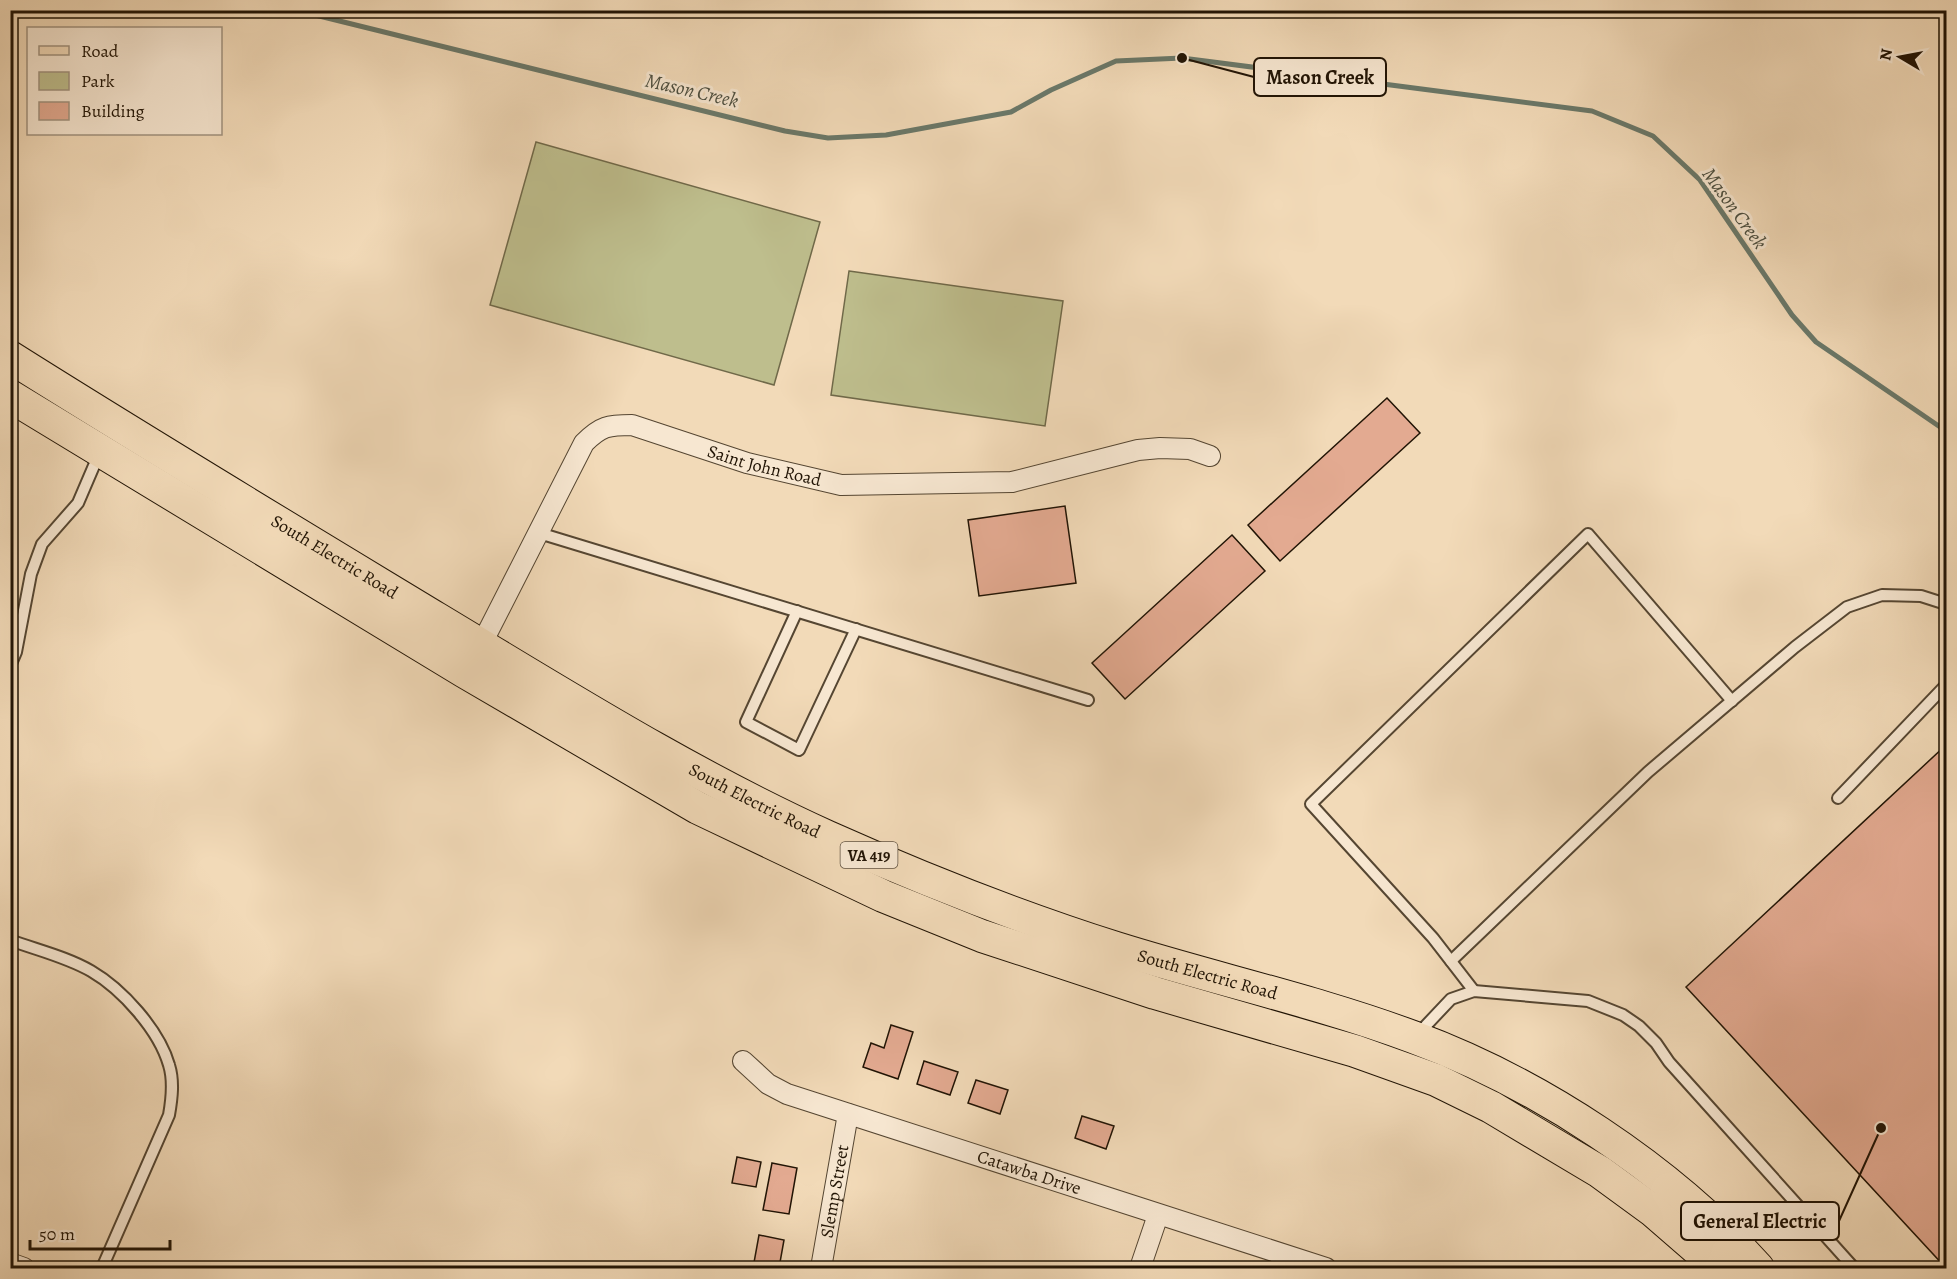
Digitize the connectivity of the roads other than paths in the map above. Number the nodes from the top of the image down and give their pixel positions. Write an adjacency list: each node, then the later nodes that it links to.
1 (10, 357): 3 (main road, South Electric Road / VA 419)
2 (10, 396): 3 (main road, South Electric Road / VA 419)
3 (109, 438): 9 (main road, South Electric Road / VA 419); 10 (lane); 11 (main road, South Electric Road / VA 419)
4 (1210, 456): 5 (street, Saint John Road)
5 (539, 533): 7 (lane); 9 (street, Saint John Road)
6 (1947, 604): 14 (lane)
7 (797, 611): 8 (lane); 8 (lane)
8 (856, 629): 13 (lane)
9 (482, 646): 11 (street, Saint John Road); 19 (main road, South Electric Road / VA 419)
10 (10, 666)
11 (465, 672): 19 (main road, South Electric Road / VA 419)
12 (1947, 685): 15 (lane)
13 (1088, 700)
14 (1732, 700): 17 (lane); 17 (lane)
15 (1838, 798)
16 (10, 940): 25 (lane)
17 (1451, 961): 18 (lane)
18 (1474, 991): 19 (lane); 31 (lane)
19 (1407, 1051): 29 (main road, South Electric Road / VA 419); 30 (main road, South Electric Road / VA 419)
20 (743, 1061): 21 (street, Catawba Drive)
21 (848, 1114): 22 (street, Catawba Drive); 26 (street, Slemp Street)
22 (1158, 1215): 27 (street); 28 (street, Catawba Drive)
23 (10, 1263): 24 (street)
24 (24, 1269)
25 (102, 1269)
26 (821, 1269)
27 (1140, 1269)
28 (1326, 1269)
29 (1719, 1269)
30 (1758, 1269)
31 (1854, 1269)

